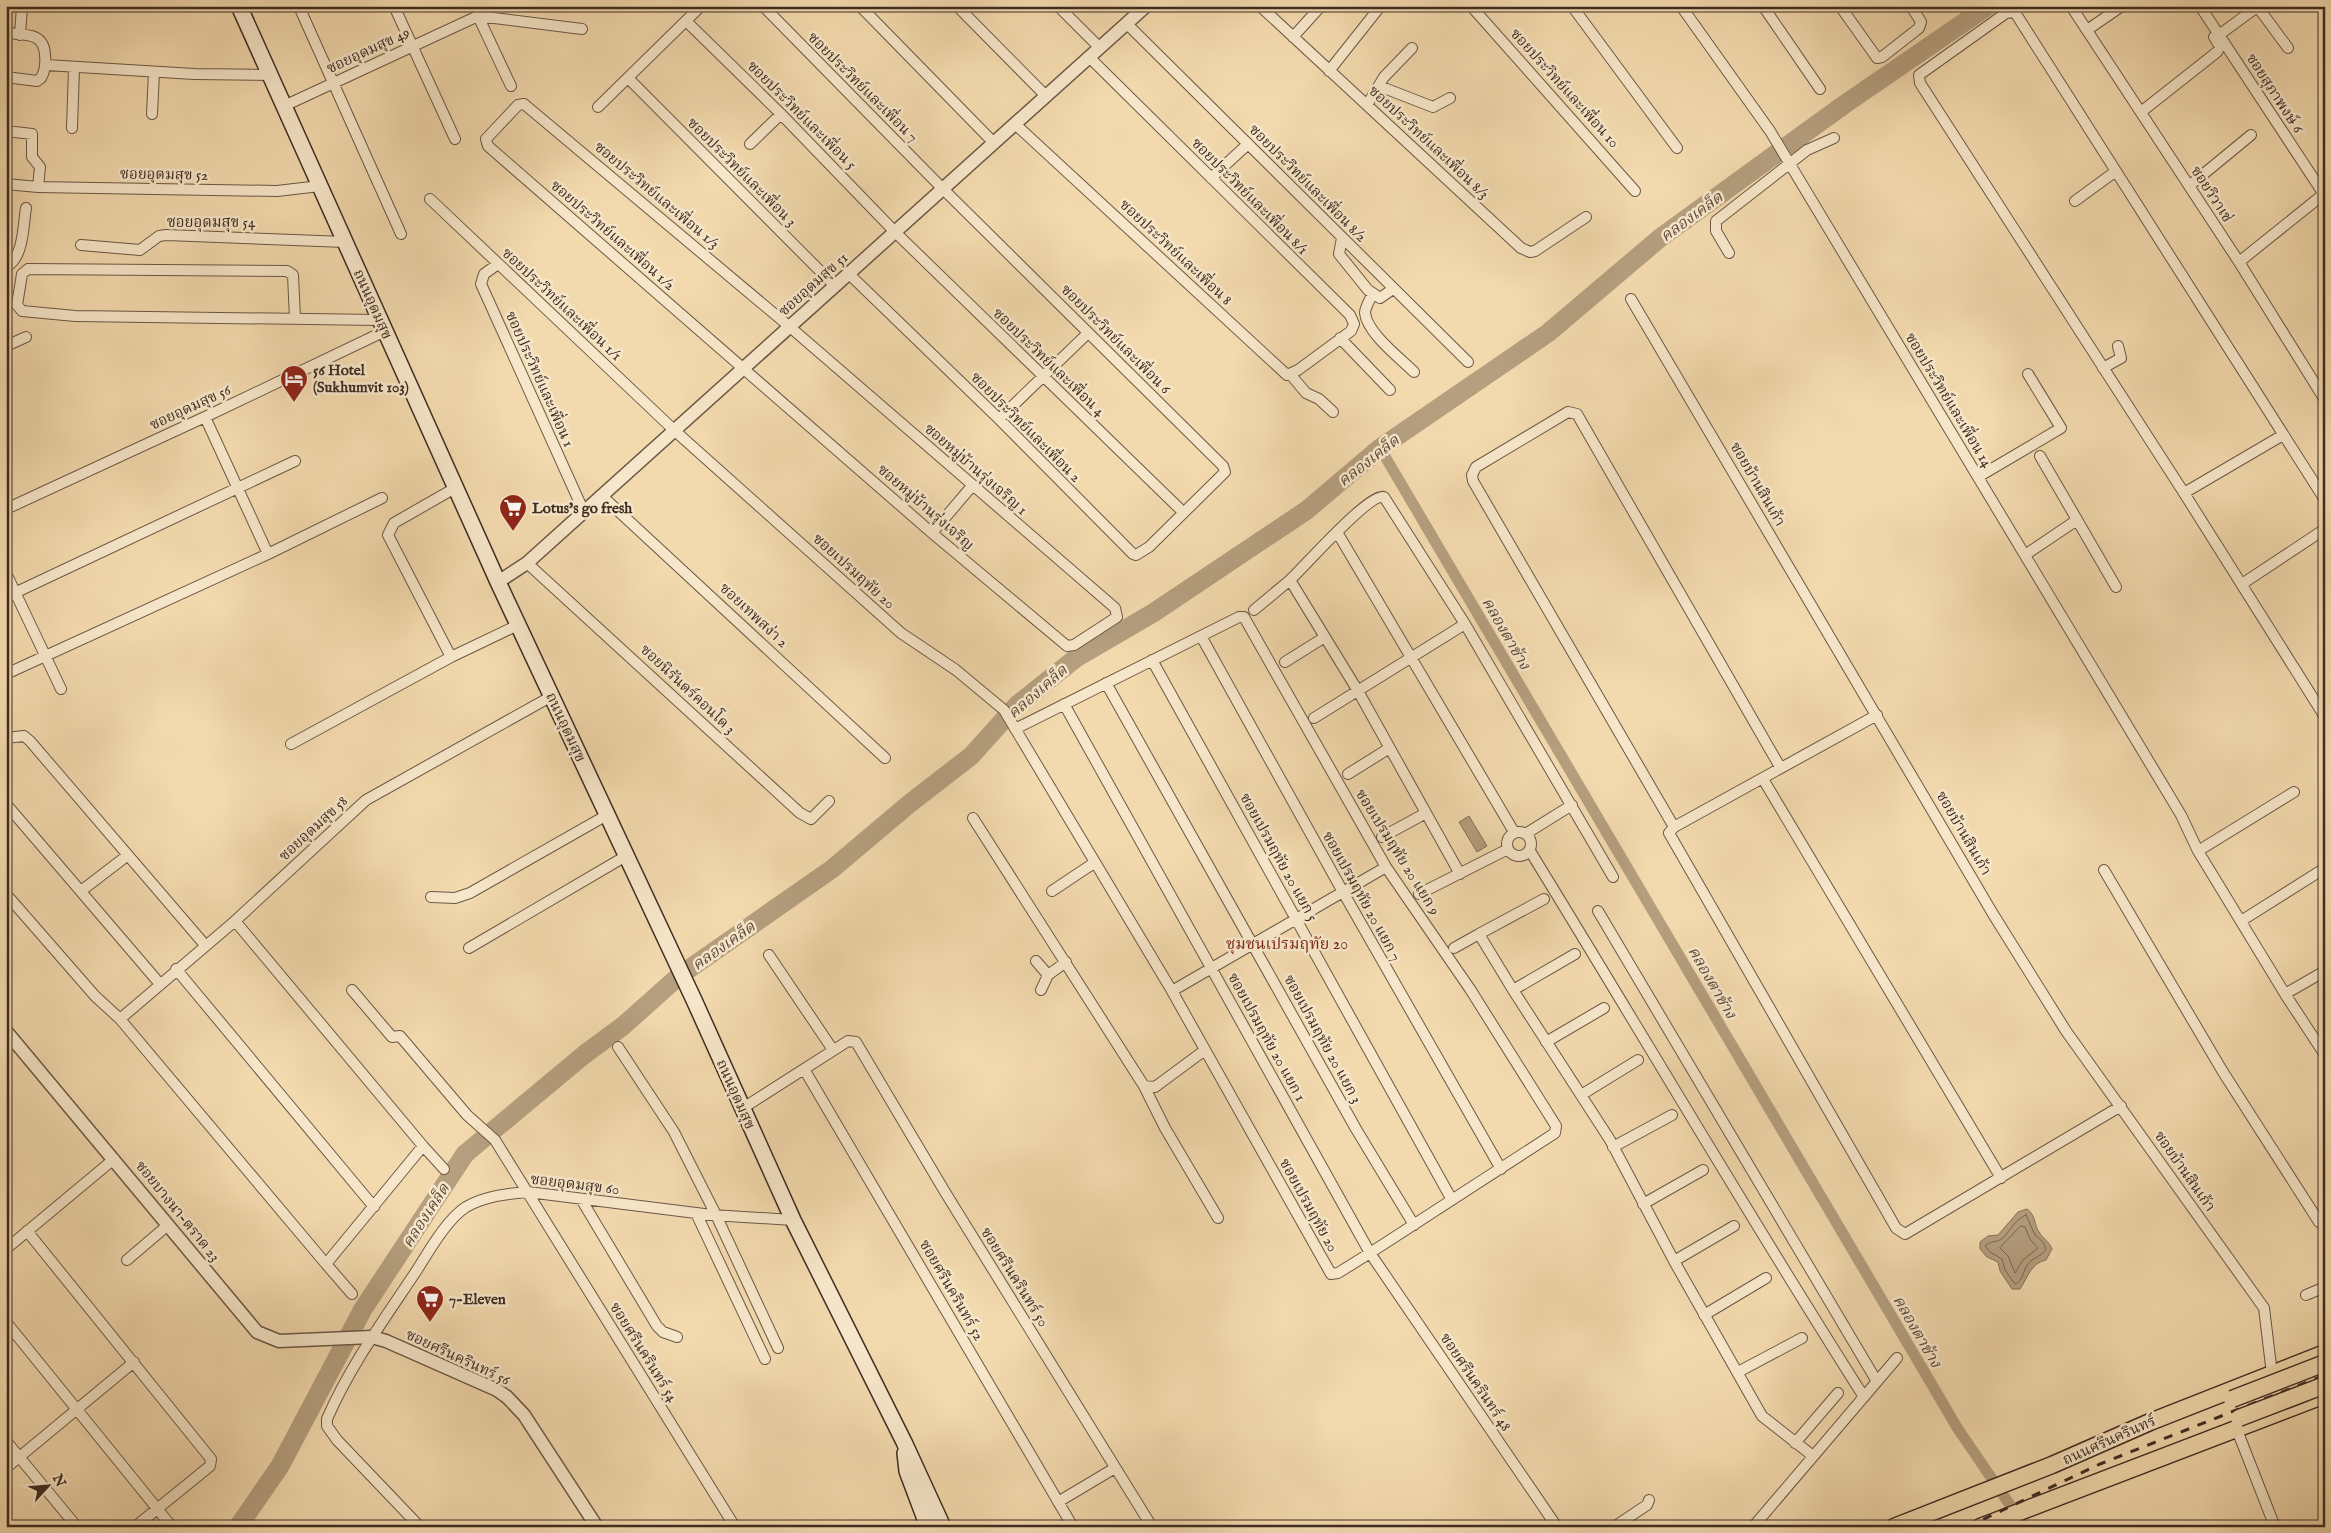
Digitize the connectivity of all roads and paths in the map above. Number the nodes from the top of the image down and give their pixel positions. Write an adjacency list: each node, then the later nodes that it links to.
1 (22, 6): 31 (street)
2 (240, 6): 43 (main road, ถนนอุดมสุข)
3 (394, 6): 34 (street)
4 (701, 6): 26 (street)
5 (763, 6): 76 (street, ซอยประวิทย์และเพื่อน 7)
6 (860, 6): 65 (street)
7 (957, 6): 50 (street)
8 (1058, 6): 35 (street)
9 (1146, 6): 27 (street, ซอยอุดมสุข 51)
10 (1260, 6): 33 (street, ซอยประวิทย์และเพื่อน 8/3)
11 (1321, 6): 33 (street)
12 (1471, 6): 77 (street, ซอยประวิทย์และเพื่อน 10)
13 (1572, 6): 68 (street)
14 (1681, 6): 69 (street, ซอยประวิทย์และเพื่อน 14)
15 (1763, 6): 49 (street)
16 (1840, 6): 17 (street)
17 (1910, 6)
18 (2071, 6): 29 (street, ซอยวิวาเช่)
19 (2122, 6): 29 (street)
20 (2194, 6): 55 (street)
21 (2200, 6): 32 (street, ซอยสุภาพงษ์ 6)
22 (2257, 7): 32 (street); 37 (street)
23 (1379, 8): 41 (street)
24 (301, 11): 46 (street)
25 (478, 16): 28 (street); 34 (street, ซอยอุดมสุข 49); 47 (street)
26 (686, 21): 45 (street); 57 (street, ซอยประวิทย์และเพื่อน 5)
27 (1127, 24): 35 (street, ซอยอุดมสุข 51); 67 (street, ซอยประวิทย์และเพื่อน 8/2)
28 (582, 29)
29 (2087, 30): 55 (street, ซอยวิวาเช่)
30 (6, 33): 31 (street)
31 (20, 35): 39 (street)
32 (2219, 35): 78 (street, ซอยสุภาพงษ์ 6)
33 (1293, 37): 41 (street, ซอยประวิทย์และเพื่อน 8/3)
34 (413, 46): 46 (street, ซอยอุดมสุข 49); 64 (street)
35 (1100, 48): 38 (street, ซอยอุดมสุข 51)
36 (1412, 48): 48 (street)
37 (2288, 48)
38 (1089, 57): 50 (street, ซอยอุดมสุข 51); 71 (street, ซอยประวิทย์และเพื่อน 8/1)
39 (46, 65): 40 (street); 44 (street)
40 (74, 68): 42 (street); 60 (street)
41 (1329, 71): 52 (street, ซอยประวิทย์และเพื่อน 8/3)
42 (154, 72): 43 (street); 56 (street)
43 (270, 75): 53 (main road, ถนนอุดมสุข)
44 (6, 77)
45 (628, 78): 54 (street); 93 (street, ซอยประวิทย์และเพื่อน 3)
46 (333, 82): 53 (street, ซอยอุดมสุข 49); 84 (street)
47 (511, 86)
48 (1379, 86): 51 (street); 52 (street)
49 (1820, 89)
50 (1046, 96): 59 (street, ซอยอุดมสุข 51)
51 (1450, 98)
52 (1366, 105): 82 (street, ซอยประวิทย์และเพื่อน 8/3)
53 (284, 106): 73 (main road, ถนนอุดมสุข)
54 (598, 107)
55 (2141, 112): 74 (street, ซอยวิวาเช่)
56 (152, 114)
57 (781, 114): 66 (street); 83 (street, ซอยประวิทย์และเพื่อน 5)
58 (504, 119): 99 (street, ซอยประวิทย์และเพื่อน 1/3); 106 (street, ซอยประวิทย์และเพื่อน 1/2)
59 (1015, 124): 65 (street, ซอยอุดมสุข 51); 110 (street, ซอยประวิทย์และเพื่อน 8)
60 (72, 128)
61 (6, 130): 75 (street)
62 (2251, 135): 74 (street)
63 (1834, 138): 69 (street)
64 (455, 139)
65 (994, 143): 76 (street, ซอยอุดมสุข 51)
66 (750, 144)
67 (1248, 144): 71 (street); 85 (street, ซอยประวิทย์และเพื่อน 8/2)
68 (1677, 148)
69 (1789, 162): 88 (street); 121 (street, ซอยประวิทย์และเพื่อน 14)
70 (2116, 171): 80 (street); 107 (street); 118 (street)
71 (1211, 178): 102 (street, ซอยประวิทย์และเพื่อน 8/1)
72 (6, 184): 75 (street, ซอยอุดมสุข 52)
73 (320, 186): 75 (street, ซอยอุดมสุข 52); 86 (main road, ถนนอุดมสุข)
74 (2189, 186): 89 (street, ซอยวิวาเช่)
75 (38, 187)
76 (943, 189): 83 (street, ซอยอุดมสุข 51); 100 (street, ซอยประวิทย์และเพื่อน 6)
77 (1635, 191)
78 (2324, 194): 89 (street)
79 (430, 199): 90 (street, ซอยประวิทย์และเพื่อน 1/1)
80 (2075, 201)
81 (26, 208): 91 (street)
82 (1586, 217)
83 (895, 232): 92 (street, ซอยอุดมสุข 51); 111 (street, ซอยประวิทย์และเพื่อน 4)
84 (401, 234)
85 (1342, 238): 94 (street, ซอยประวิทย์และเพื่อน 8/2); 95 (street)
86 (345, 242): 87 (street, ซอยอุดมสุข 54); 98 (main road, ถนนอุดมสุข)
87 (80, 245)
88 (1729, 253)
89 (2239, 262): 113 (street, ซอยวิวาเช่)
90 (498, 264): 117 (street, ซอยประวิทย์และเพื่อน 1/1); 130 (street, ซอยประวิทย์และเพื่อน 1)
91 (6, 267)
92 (849, 274): 93 (street, ซอยอุดมสุข 51); 116 (street, ซอยประวิทย์และเพื่อน 2)
93 (835, 286): 99 (street, ซอยอุดมสุข 51)
94 (1394, 289): 95 (street); 105 (street, ซอยประวิทย์และเพื่อน 8/2)
95 (1372, 295): 108 (street)
96 (1631, 299): 162 (street, ซอยบ้านสินเก้า)
97 (295, 319): 97 (street); 98 (street)
98 (382, 325): 115 (street, ซอยอุดมสุข 56); 124 (main road, ถนนอุดมสุข)
99 (790, 327): 106 (street, ซอยอุดมสุข 51); 122 (street, ซอยหมู่บ้านรุ่งเจริญ 1)
100 (1088, 333): 111 (street); 131 (street, ซอยประวิทย์และเพื่อน 6)
101 (26, 337): 103 (street)
102 (1340, 338): 110 (street, ซอยประวิทย์และเพื่อน 8/1); 112 (street)
103 (6, 346)
104 (2118, 346): 107 (street)
105 (1468, 362)
106 (744, 368): 117 (street, ซอยอุดมสุข 51); 135 (street, ซอยหมู่บ้านรุ่งเจริญ)
107 (2103, 368): 125 (street)
108 (1414, 372)
109 (2028, 374): 121 (street)
110 (1291, 375): 114 (street, ซอยประวิทย์และเพื่อน 8)
111 (1043, 376): 116 (street); 131 (street, ซอยประวิทย์และเพื่อน 4)
112 (1390, 390)
113 (2325, 400)
114 (1333, 412)
115 (205, 417): 123 (street); 129 (street, ซอยอุดมสุข 56)
116 (999, 419): 131 (street, ซอยประวิทย์และเพื่อน 2)
117 (675, 430): 126 (street, ซอยอุดมสุข 51); 165 (street, ซอยเปรมฤทัย 20)
118 (2283, 435): 125 (street); 128 (street)
119 (2040, 456): 132 (street)
120 (295, 461): 123 (street)
121 (1978, 477): 137 (street, ซอยประวิทย์และเพื่อน 14)
122 (972, 486): 135 (street); 148 (street, ซอยหมู่บ้านรุ่งเจริญ 1)
123 (237, 488): 136 (street); 144 (street)
124 (456, 488): 141 (main road, ถนนอุดมสุข); 152 (street)
125 (2184, 493): 142 (street)
126 (602, 496): 130 (street, ซอยอุดมสุข 51); 169 (street, ซอยเทพสง่า 2)
127 (382, 498): 136 (street)
128 (2325, 500)
129 (6, 509)
130 (584, 512): 138 (street, ซอยอุดมสุข 51)
131 (1183, 512)
132 (2077, 520): 137 (street); 143 (street)
133 (2325, 529): 142 (street)
134 (1337, 532): 140 (street); 146 (street); 153 (street)
135 (932, 533): 148 (street, ซอยหมู่บ้านรุ่งเจริญ)
136 (268, 554): 151 (street)
137 (2025, 555): 186 (street, ซอยประวิทย์และเพื่อน 14)
138 (527, 563): 141 (street, ซอยอุดมสุข 51); 174 (street, ซอยนิรันดร์คอนโด 3)
139 (6, 573): 144 (street)
140 (1290, 580): 145 (street); 150 (street)
141 (498, 582): 147 (main road, ถนนอุดมสุข)
142 (2242, 584): 163 (street)
143 (2116, 588)
144 (11, 595): 151 (street)
145 (1254, 610)
146 (1465, 624): 153 (street); 176 (street)
147 (518, 625): 152 (street); 160 (main road, ถนนอุดมสุข)
148 (1095, 632)
149 (1201, 636): 154 (street); 190 (street, ซอยเปรมฤทัย 20 แยก 9); 197 (street, ซอยเปรมฤทัย 20 แยก 7)
150 (1325, 637): 155 (street); 159 (street)
151 (45, 656): 156 (street); 158 (street)
152 (451, 657): 167 (street)
153 (1412, 658): 159 (street); 181 (street)
154 (1152, 660): 157 (street); 203 (street, ซอยเปรมฤทัย 20 แยก 5)
155 (1285, 662)
156 (6, 674)
157 (1106, 684): 161 (street); 207 (street, ซอยเปรมฤทัย 20 แยก 3)
158 (61, 689)
159 (1358, 691): 164 (street); 168 (street)
160 (552, 696): 178 (main road, ถนนอุดมสุข); 204 (street, ซอยอุดมสุข 58)
161 (1064, 704): 165 (street); 215 (street, ซอยเปรมฤทัย 20 แยก 1)
162 (1878, 715): 170 (street); 237 (street, ซอยบ้านสินเก้า)
163 (2325, 717)
164 (1314, 718)
165 (1015, 729): 189 (street, ซอยเปรมฤทัย 20)
166 (6, 738): 187 (street)
167 (291, 744)
168 (1388, 749): 171 (street); 177 (street)
169 (885, 758)
170 (1780, 767): 172 (street); 180 (street)
171 (1348, 774)
172 (1763, 778): 180 (street); 247 (street)
173 (2294, 792): 186 (street)
174 (829, 801)
175 (6, 804): 195 (street)
176 (1572, 805): 182 (street); 194 (street)
177 (1426, 813): 183 (street); 193 (street)
178 (607, 815): 188 (main road, ถนนอุดมสุข); 200 (street)
179 (973, 818): 214 (street)
180 (1674, 827): 247 (street)
181 (1514, 832): 182 (street); 184 (street)
182 (1526, 833): 185 (street)
183 (1382, 837)
184 (1508, 849): 185 (street); 193 (street)
185 (1530, 851): 288 (street)
186 (2198, 851): 205 (street, ซอยประวิทย์และเพื่อน 14)
187 (128, 856): 195 (street); 208 (street)
188 (626, 856): 209 (street); 238 (main road, ถนนอุดมสุข)
189 (1094, 863): 196 (street); 223 (street, ซอยเปรมฤทัย 20)
190 (1386, 867): 197 (street); 240 (street, ซอยเปรมฤทัย 20 แยก 9)
191 (2325, 868): 205 (street)
192 (2104, 870): 257 (street)
193 (1460, 874): 199 (street)
194 (1613, 876)
195 (81, 891): 219 (street)
196 (1052, 891)
197 (1343, 892): 203 (street); 245 (street, ซอยเปรมฤทัย 20 แยก 7)
198 (6, 894): 226 (street)
199 (1419, 894)
200 (431, 897)
201 (1544, 898): 206 (street)
202 (1598, 911): 284 (street)
203 (1297, 919): 207 (street); 250 (street, ซอยเปรมฤทัย 20 แยก 5)
204 (235, 921): 208 (street, ซอยอุดมสุข 58); 241 (street)
205 (2241, 921): 224 (street, ซอยประวิทย์และเพื่อน 14)
206 (1479, 934): 210 (street); 222 (street)
207 (1254, 944): 215 (street); 259 (street, ซอยเปรมฤทัย 20 แยก 3)
208 (205, 945): 216 (street, ซอยอุดมสุข 58)
209 (469, 948)
210 (1454, 948)
211 (1575, 954): 222 (street)
212 (769, 955): 230 (street)
213 (1036, 961): 218 (street)
214 (1066, 962): 218 (street); 235 (street)
215 (1211, 968): 223 (street); 263 (street, ซอยเปรมฤทัย 20 แยก 1)
216 (176, 970): 219 (street, ซอยอุดมสุข 58); 252 (street)
217 (2325, 971): 224 (street)
218 (1048, 975): 221 (street)
219 (160, 984): 226 (street, ซอยอุดมสุข 58)
220 (352, 990): 248 (street, ซอยศรีนครินทร์ 54)
221 (1041, 990)
222 (1513, 990): 228 (street)
223 (1172, 991): 231 (street, ซอยเปรมฤทัย 20)
224 (2285, 994): 232 (street, ซอยประวิทย์และเพื่อน 14)
225 (1604, 1008): 228 (street)
226 (120, 1019): 266 (street)
227 (6, 1031): 243 (street, ซอยบางนา-ตราด 23)
228 (1546, 1042): 236 (street)
229 (618, 1047): 254 (street)
230 (833, 1050): 234 (street); 299 (street, ซอยศรีนครินทร์ 50)
231 (1205, 1050): 235 (street); 263 (street, ซอยเปรมฤทัย 20)
232 (2325, 1055)
233 (1638, 1060): 236 (street)
234 (804, 1069): 238 (street); 301 (street, ซอยศรีนครินทร์ 52)
235 (1144, 1086): 255 (street)
236 (1581, 1096): 242 (street)
237 (2121, 1106): 247 (street); 283 (street, ซอยบ้านสินเก้า)
238 (743, 1108): 256 (main road, ถนนอุดมสุข)
239 (1672, 1114): 242 (street)
240 (1556, 1126): 245 (street, ซอยเปรมฤทัย 20)
241 (424, 1146): 244 (street); 252 (street)
242 (1613, 1147): 251 (street)
243 (114, 1159): 258 (street, ซอยบางนา-ตราด 23); 261 (street)
244 (444, 1169)
245 (1501, 1169): 250 (street, ซอยเปรมฤทัย 20)
246 (1703, 1170): 251 (street)
247 (2002, 1178)
248 (528, 1192): 249 (street, ซอยอุดมสุข 60); 273 (street, ซอยอุดมสุข 60); 309 (street, ซอยศรีนครินทร์ 54)
249 (581, 1199): 253 (street, ซอยอุดมสุข 60); 274 (street)
250 (1452, 1200): 259 (street, ซอยเปรมฤทัย 20)
251 (1644, 1204): 265 (street)
252 (374, 1207): 266 (street)
253 (696, 1213): 254 (street, ซอยอุดมสุข 60); 279 (street)
254 (716, 1215): 256 (street, ซอยอุดมสุข 60); 276 (street)
255 (1218, 1218)
256 (794, 1220): 293 (main road, ถนนอุดมสุข)
257 (2325, 1224)
258 (168, 1225): 264 (street); 273 (street, ซอยบางนา-ตราด 23)
259 (1414, 1225): 263 (street, ซอยเปรมฤทัย 20)
260 (1734, 1226): 265 (street)
261 (28, 1232): 262 (street); 280 (street)
262 (6, 1250)
263 (1370, 1253): 315 (street, ซอยศรีนครินทร์ 48)
264 (127, 1260)
265 (1674, 1261): 271 (street)
266 (326, 1264): 269 (street)
267 (1766, 1278): 271 (street)
268 (2325, 1287): 270 (street)
269 (352, 1294)
270 (2306, 1294)
271 (1704, 1315): 282 (street)
272 (6, 1322): 290 (street)
273 (365, 1337): 307 (street, ซอยอุดมสุข 60); 308 (street, ซอยศรีนครินทร์ 56)
274 (677, 1337)
275 (1802, 1338): 282 (street)
276 (778, 1348)
277 (2325, 1353): 283 (main road, ถนนศรีนครินทร์)
278 (1897, 1358): 284 (street)
279 (765, 1359)
280 (134, 1362): 290 (street); 302 (street)
281 (2325, 1363): 297 (main road, bridge)
282 (1738, 1372): 294 (street)
283 (2277, 1372): 289 (main road); 297 (main road, ถนนศรีนครินทร์)
284 (1876, 1380): 288 (street)
285 (2325, 1385): 291 (main road, bridge)
286 (1838, 1393): 294 (street)
287 (2325, 1395): 289 (main road)
288 (1864, 1397): 295 (street)
289 (2296, 1406): 291 (main road)
290 (78, 1410): 296 (street); 302 (street)
291 (2238, 1424): 303 (main road); 319 (street)
292 (6, 1441): 296 (street)
293 (904, 1442): 310 (main road, ถนนอุดมสุข); 311 (main road, ถนนอุดมสุข); 312 (main road, ถนนอุดมสุข)
294 (1795, 1443): 295 (street)
295 (1814, 1456): 317 (street)
296 (19, 1457): 298 (street); 304 (street)
297 (2052, 1465): 318 (main road, ถนนศรีนครินทร์)
298 (6, 1468)
299 (1115, 1468): 301 (street); 314 (street, ซอยศรีนครินทร์ 50)
300 (1650, 1500): 316 (street)
301 (1058, 1502): 313 (street, ซอยศรีนครินทร์ 52)
302 (157, 1508): 305 (street); 306 (street)
303 (1988, 1524)
304 (78, 1527)
305 (135, 1527)
306 (172, 1527)
307 (420, 1527)
308 (597, 1527)
309 (735, 1527)
310 (928, 1527)
311 (943, 1527)
312 (953, 1527)
313 (1073, 1527)
314 (1152, 1527)
315 (1557, 1527)
316 (1614, 1527)
317 (1753, 1527)
318 (1894, 1527)
319 (2275, 1527)

